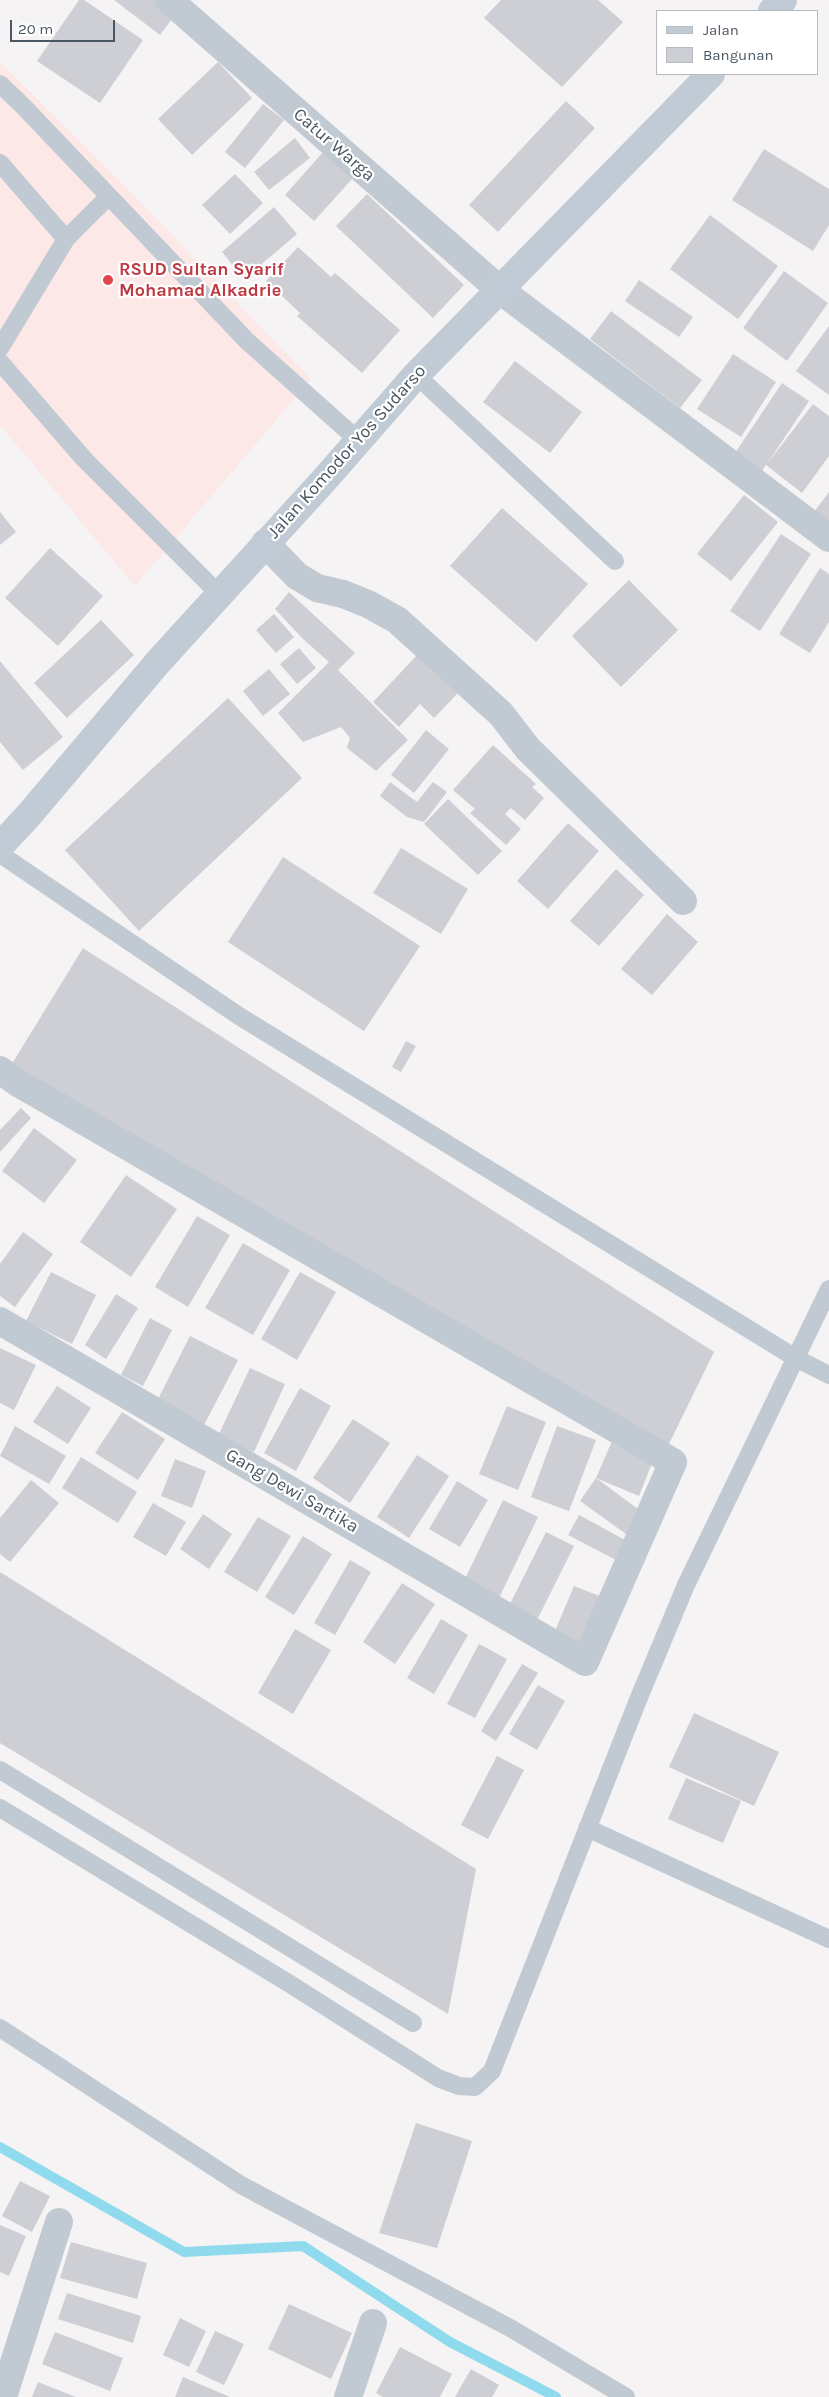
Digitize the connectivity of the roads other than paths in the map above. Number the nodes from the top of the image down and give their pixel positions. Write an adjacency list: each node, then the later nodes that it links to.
1 (169, 0): 9 (street, Catur Warga)
2 (783, 0): 3 (street)
3 (773, 10)
4 (710, 75): 9 (street, Jalan Komodor Yos Sudarso)
5 (0, 84): 7 (lane)
6 (0, 163): 8 (lane)
7 (109, 196): 8 (lane); 13 (lane)
8 (66, 239): 10 (lane)
9 (500, 290): 12 (street, Jalan Komodor Yos Sudarso); 14 (street, Catur Warga)
10 (0, 348)
11 (0, 362): 17 (lane)
12 (416, 375): 13 (street, Jalan Komodor Yos Sudarso); 16 (lane)
13 (359, 441): 15 (street, Jalan Komodor Yos Sudarso)
14 (829, 538)
15 (265, 543): 17 (street, Jalan Komodor Yos Sudarso); 20 (street)
16 (615, 561)
17 (220, 595): 18 (street, Jalan Komodor Yos Sudarso)
18 (0, 846)
19 (0, 854): 24 (lane)
20 (683, 901)
21 (0, 1070): 23 (street, Gang Dewi Sartika)
22 (829, 1289): 24 (lane)
23 (0, 1321)
24 (794, 1357): 25 (lane); 28 (lane)
25 (829, 1375)
26 (0, 1770): 30 (lane)
27 (0, 1808): 28 (lane)
28 (587, 1828): 29 (lane)
29 (829, 1939)
30 (413, 2023)
31 (0, 2028): 36 (lane)
32 (58, 2222): 35 (street)
33 (373, 2323): 34 (street)
34 (358, 2393)
35 (3, 2397)
36 (626, 2397)

